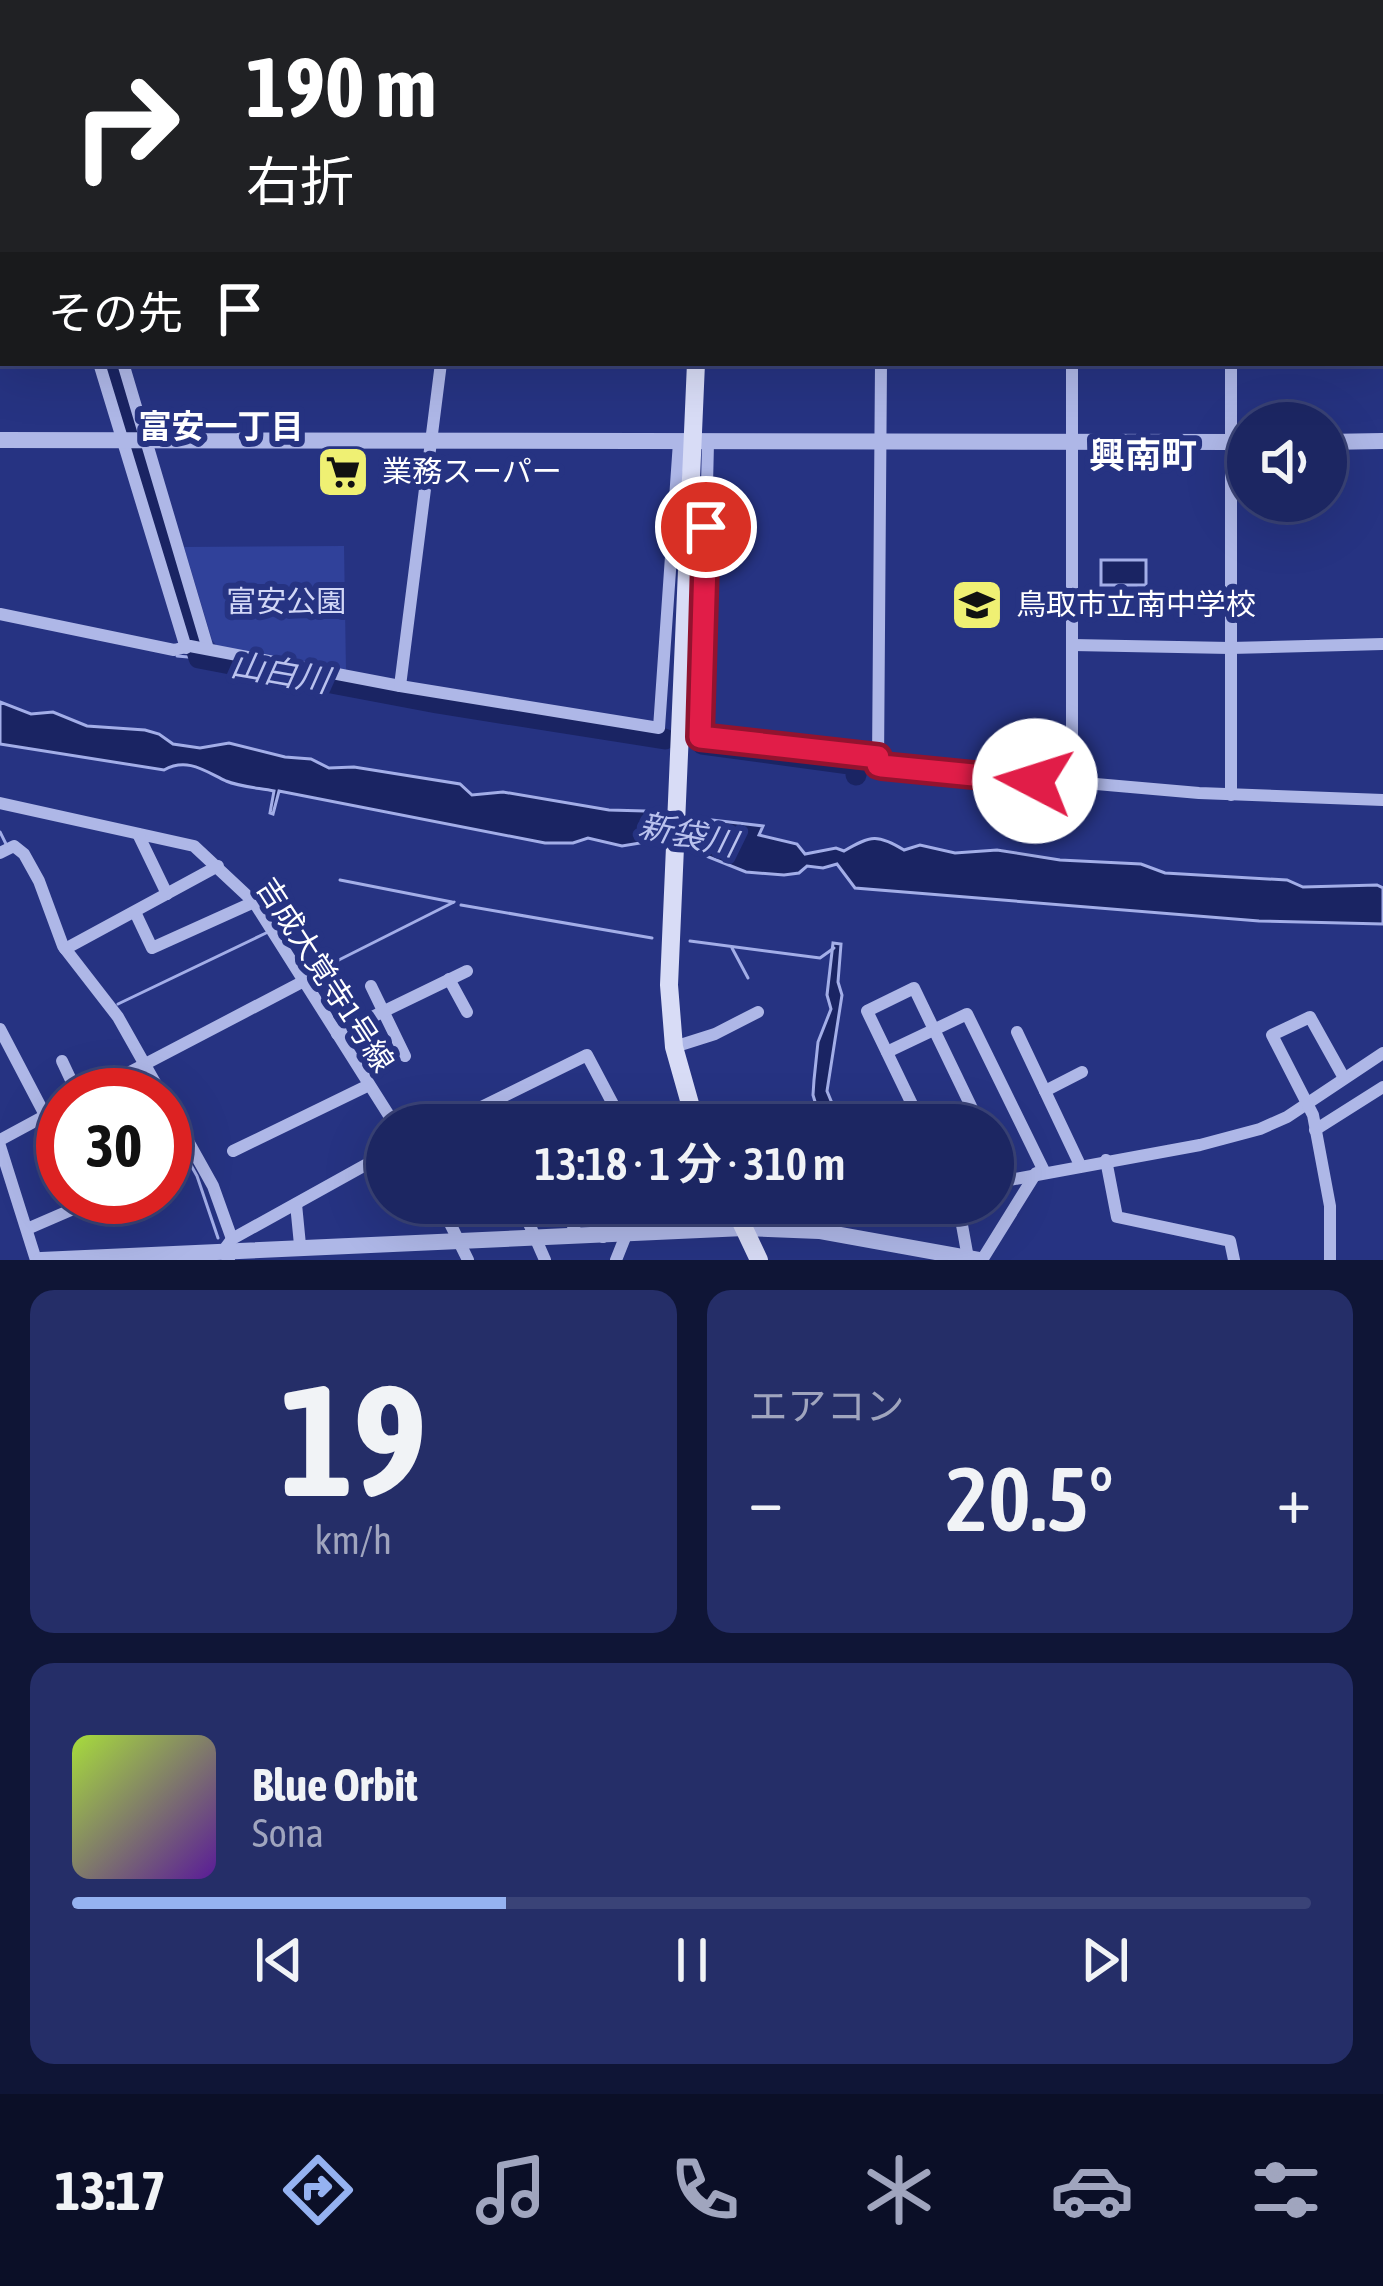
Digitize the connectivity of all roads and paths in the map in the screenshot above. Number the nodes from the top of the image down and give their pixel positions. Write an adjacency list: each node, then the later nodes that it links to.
1 (100, 366): 10 (street)
2 (123, 366): 10 (street)
3 (441, 366): 11 (street)
4 (696, 366): 13 (main road)
5 (881, 366): 14 (street)
6 (1072, 366): 15 (street)
7 (1231, 366): 8 (street)
8 (1235, 402)
9 (0, 440): 10 (street)
10 (134, 440): 11 (street); 22 (street); 22 (street)
11 (430, 440): 13 (street); 24 (street)
12 (1383, 441): 17 (street)
13 (694, 442): 14 (street); 24 (street); 25 (street); 48 (main road)
14 (880, 442): 15 (street); 25 (street)
15 (1072, 442): 16 (street); 21 (street)
16 (1227, 442)
17 (1347, 442)
18 (1236, 522): 23 (street)
19 (0, 614): 22 (street)
20 (1383, 644): 23 (street)
21 (1073, 645): 23 (street); 26 (street)
22 (196, 648): 24 (street)
23 (1230, 648): 27 (street)
24 (400, 686)
25 (878, 757): 26 (street)
26 (1072, 784): 27 (street)
27 (1231, 795): 28 (street)
28 (1383, 800)
29 (0, 803): 30 (street, 吉成大覚寺1号線)
30 (138, 834): 32 (street, 吉成大覚寺1号線); 33 (street)
31 (0, 853): 36 (street)
32 (218, 866): 33 (street); 34 (street, 吉成大覚寺1号線)
33 (167, 894): 35 (street)
34 (254, 902): 35 (street); 39 (street, 吉成大覚寺1号線)
35 (135, 912): 36 (street)
36 (65, 949): 53 (street)
37 (467, 971): 38 (street)
38 (449, 980): 41 (street); 42 (street)
39 (304, 981): 47 (street, 吉成大覚寺1号線); 53 (street)
40 (371, 986): 41 (street)
41 (383, 1012): 47 (street); 51 (street)
42 (467, 1012)
43 (758, 1012): 48 (street)
44 (0, 1029): 62 (street)
45 (934, 1030): 49 (street); 49 (street); 69 (street); 78 (street)
46 (1017, 1032): 61 (street)
47 (337, 1034): 59 (street, 吉成大覚寺1号線)
48 (674, 1047): 67 (main road)
49 (887, 1052): 68 (street)
50 (1383, 1053): 58 (street)
51 (405, 1056)
52 (62, 1061): 54 (street)
53 (146, 1063): 55 (street); 56 (street)
54 (66, 1068)
55 (139, 1068)
56 (149, 1068)
57 (1082, 1072): 61 (street)
58 (1344, 1078): 63 (street); 63 (street)
59 (369, 1085): 64 (street, 吉成大覚寺1号線); 74 (street)
60 (1383, 1088): 71 (street)
61 (1045, 1091): 76 (street)
62 (36, 1098)
63 (1307, 1103): 71 (street); 75 (street)
64 (381, 1104)
65 (489, 1104): 66 (street)
66 (613, 1104)
67 (690, 1104)
68 (912, 1104)
69 (970, 1104)
70 (36, 1121): 72 (street)
71 (1316, 1130): 110 (street)
72 (0, 1143): 79 (street)
73 (192, 1148): 99 (street)
74 (232, 1151)
75 (1106, 1160): 76 (street); 109 (street)
76 (1080, 1165): 78 (street)
77 (366, 1166): 81 (street)
78 (1040, 1172): 80 (street); 103 (street)
79 (4, 1177): 91 (street)
80 (1014, 1178)
81 (296, 1204): 98 (street); 99 (street)
82 (39, 1224): 91 (street)
83 (450, 1224): 97 (street)
84 (530, 1224): 96 (street)
85 (572, 1224): 94 (street)
86 (597, 1224): 95 (street)
87 (742, 1224): 90 (main road)
88 (800, 1224): 92 (street)
89 (965, 1224): 103 (street)
90 (744, 1228): 92 (street); 93 (street); 108 (main road)
91 (27, 1229): 104 (street)
92 (799, 1229): 103 (street)
93 (626, 1235): 95 (street); 107 (street)
94 (578, 1237): 95 (street); 96 (street)
95 (603, 1237)
96 (536, 1238): 97 (street); 106 (street)
97 (458, 1240): 100 (street); 105 (street)
98 (300, 1246): 100 (street); 101 (street)
99 (228, 1250): 101 (street); 102 (street)
100 (383, 1251)
101 (252, 1254)
102 (143, 1258): 104 (street)
103 (977, 1259)
104 (38, 1260)
105 (468, 1260)
106 (545, 1260)
107 (616, 1260)
108 (759, 1260)
109 (1234, 1260)
110 (1330, 1260)

